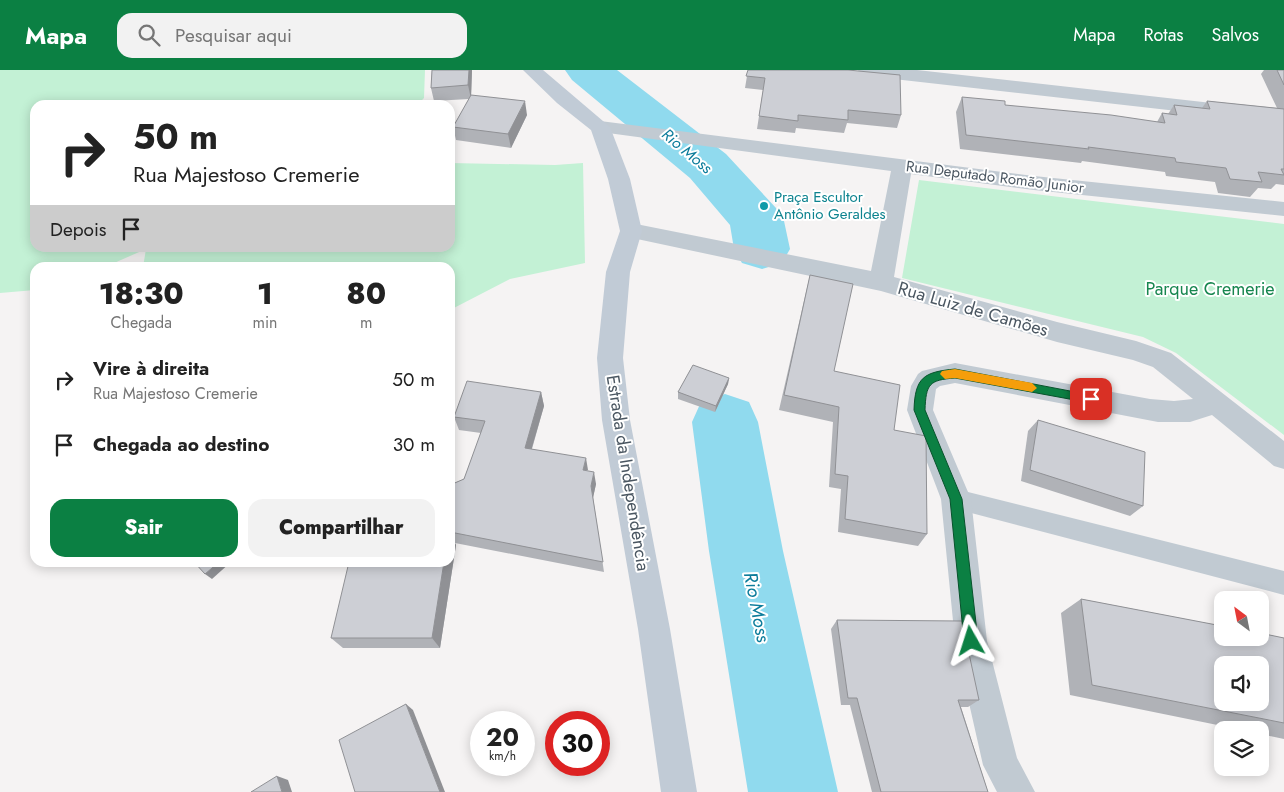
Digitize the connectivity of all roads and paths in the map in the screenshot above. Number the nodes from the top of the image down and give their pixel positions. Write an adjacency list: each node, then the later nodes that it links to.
1 (532, 70): 4 (street)
2 (867, 70): 3 (street)
3 (1284, 117)
4 (601, 127): 5 (street, Rua Deputado Romão Junior); 7 (street)
5 (902, 166): 6 (street, Rua Deputado Romão Junior); 8 (street)
6 (1284, 209)
7 (631, 231): 8 (street, Rua Luiz de Camões); 13 (street, Estrada da Independência)
8 (881, 282): 9 (street, Rua Luiz de Camões)
9 (1212, 401): 10 (street, Rua Luiz de Camões); 11 (street)
10 (1284, 457)
11 (956, 499): 12 (lane); 14 (street)
12 (1284, 583)
13 (679, 792)
14 (1018, 792)

